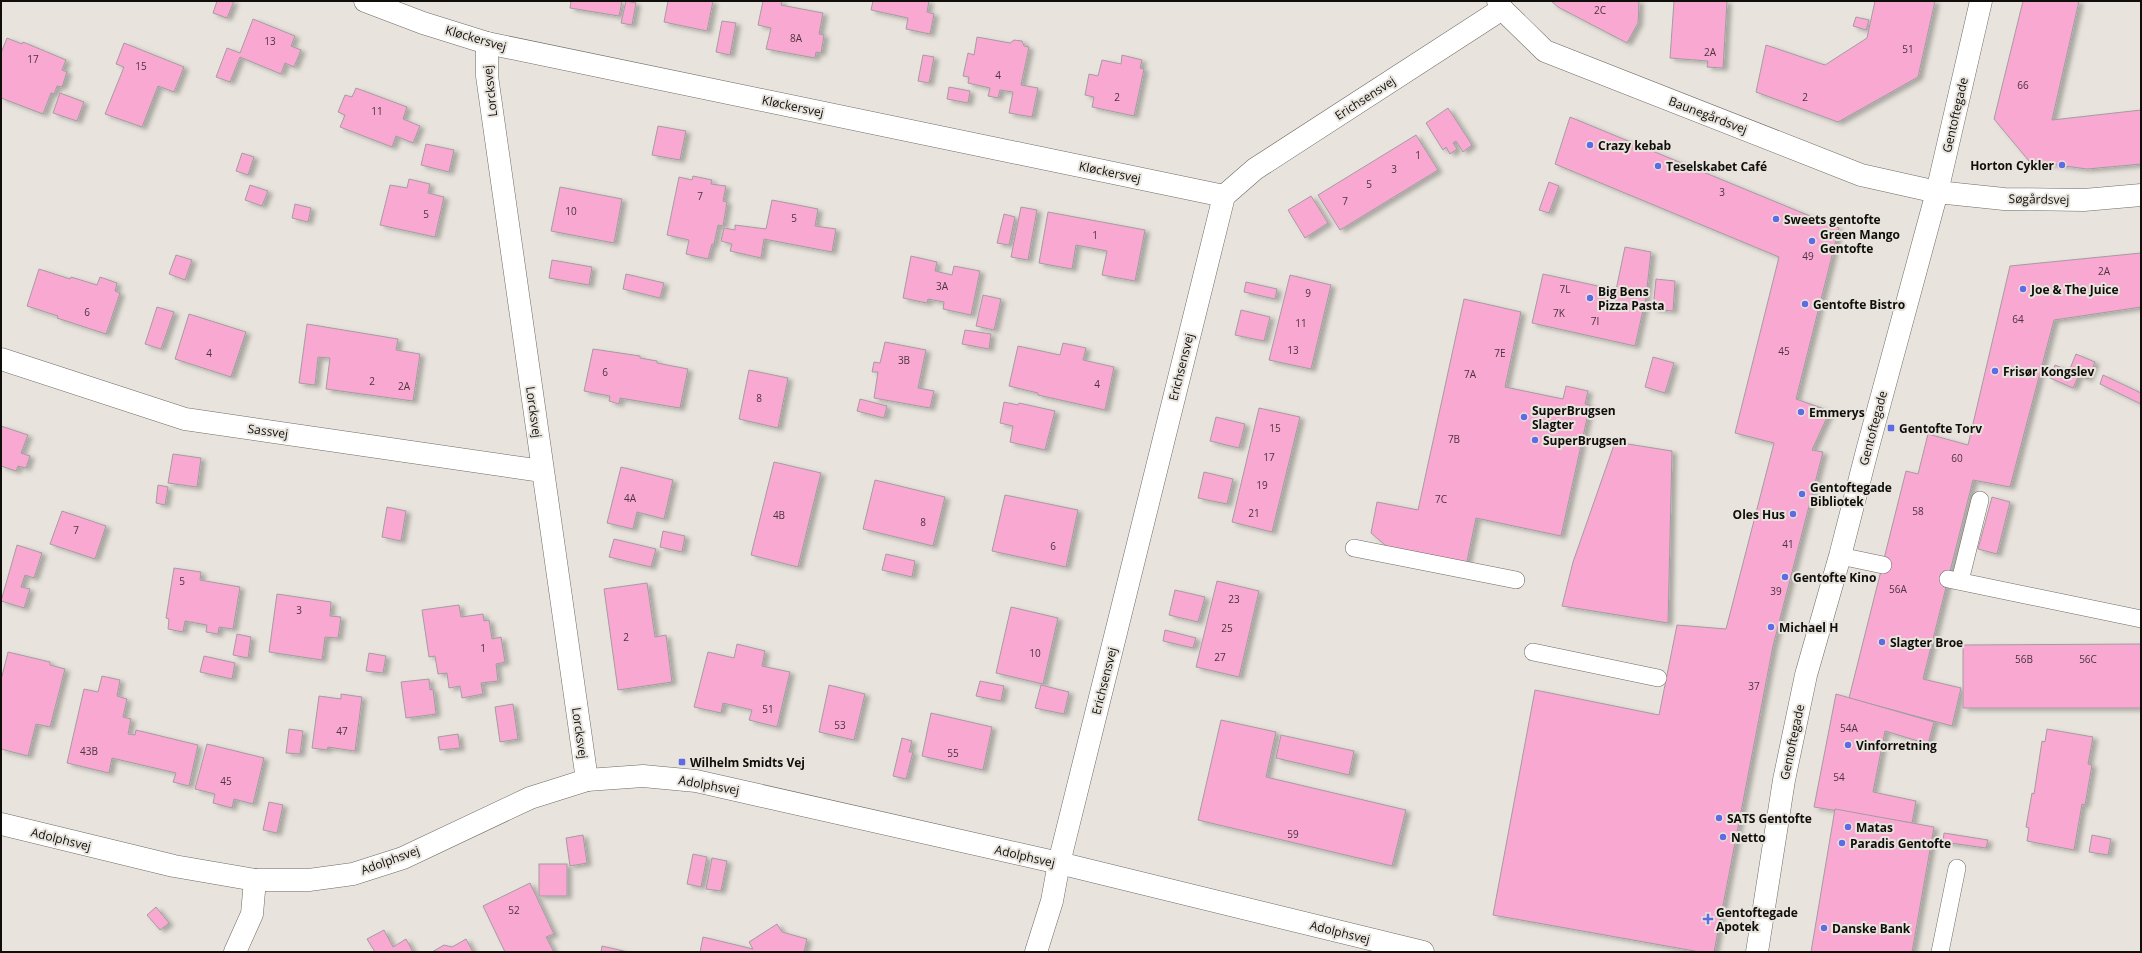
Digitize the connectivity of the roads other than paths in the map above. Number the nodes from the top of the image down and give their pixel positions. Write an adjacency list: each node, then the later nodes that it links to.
1 (366, 1): 4 (street, Kløckersvej)
2 (1982, 1): 5 (street, Gentoftegade)
3 (1500, 5): 5 (street, Baunegårdsvej); 7 (street, Erichsensvej)
4 (487, 43): 7 (street, Kløckersvej); 9 (street, Lorcksvej)
5 (1937, 192): 6 (street, Søgårdsvej); 12 (street, Gentoftegade)
6 (2141, 195)
7 (1224, 196): 20 (street, Erichsensvej)
8 (1, 359): 9 (street, Sassvej)
9 (542, 471): 18 (street, Lorcksvej)
10 (1980, 500): 15 (lane)
11 (1354, 548): 14 (lane)
12 (1840, 556): 13 (lane); 26 (street, Gentoftegade)
13 (1883, 565)
14 (1516, 580)
15 (2141, 619)
16 (1532, 652): 17 (lane)
17 (1658, 678)
18 (587, 780): 20 (street, Adolphsvej); 22 (street, Adolphsvej)
19 (1, 824): 22 (street, Adolphsvej)
20 (1059, 863): 24 (street, Erichsensvej); 25 (street, Adolphsvej)
21 (1957, 868): 27 (lane)
22 (255, 880): 23 (street)
23 (235, 952)
24 (1036, 952)
25 (1423, 952)
26 (1756, 952)
27 (1940, 952)

